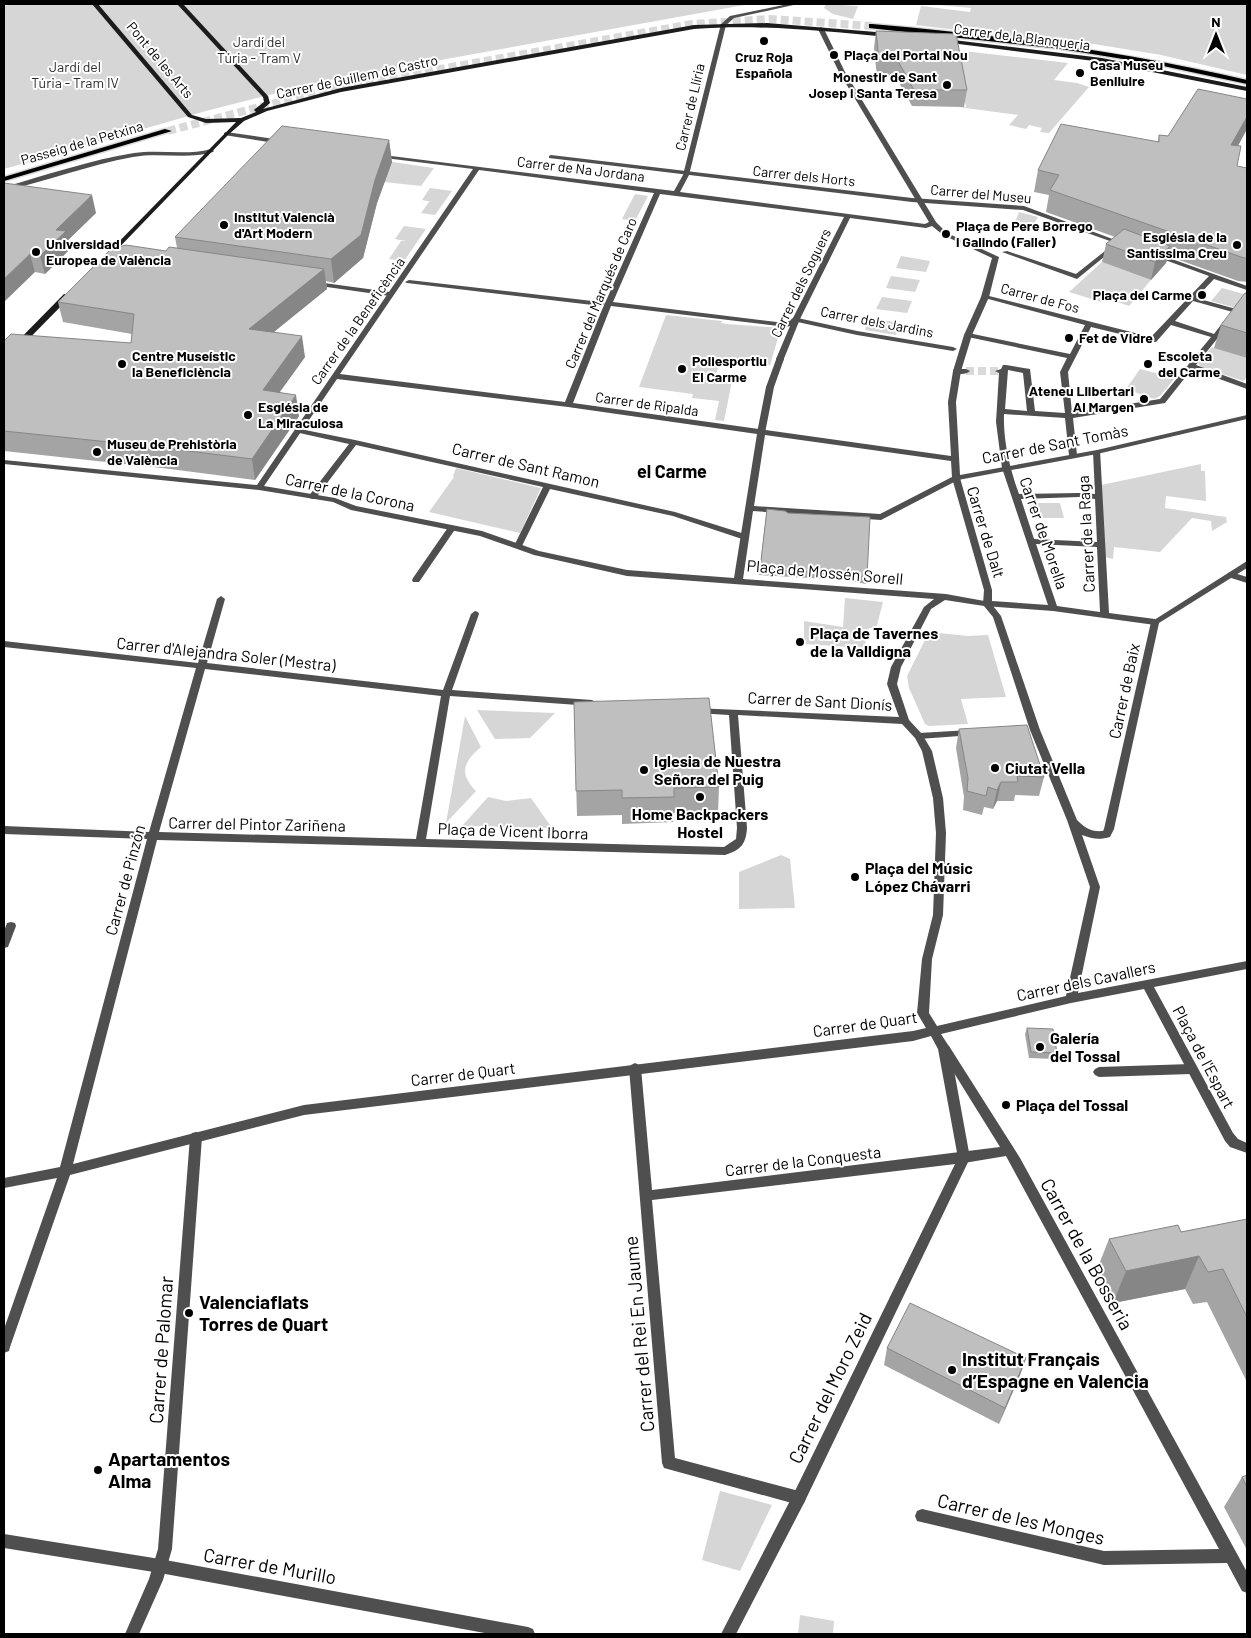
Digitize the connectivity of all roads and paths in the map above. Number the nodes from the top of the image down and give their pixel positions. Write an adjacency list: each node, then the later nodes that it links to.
1 (95, 4): 12 (main road, Pont de les Arts)
2 (180, 4): 11 (main road)
3 (795, 4): 4 (street, Carrer de Guillem de Castro)
4 (723, 25): 6 (main road, Carrer de Guillem de Castro); 11 (main road, Carrer de Guillem de Castro); 20 (street, Carrer de Llíria)
5 (872, 26): 9 (main road, Carrer de la Blanqueria)
6 (821, 29): 7 (main road); 25 (street)
7 (892, 36)
8 (936, 40): 10 (main road, Carrer de la Blanqueria)
9 (1247, 82)
10 (1247, 89)
11 (250, 115): 12 (main road, Carrer de Guillem de Castro)
12 (242, 120): 14 (main road, Carrer de Guillem de Castro)
13 (168, 131): 21 (main road, Passeig de la Petxina)
14 (226, 134): 15 (street); 16 (main road, Carrer de Guillem de Castro)
15 (286, 143)
16 (211, 150): 22 (street, Passeig de la Petxina); 32 (main road, Carrer de Guillem de Castro)
17 (373, 154): 19 (street, Carrer de Na Jordana)
18 (551, 158): 20 (street, Carrer dels Horts)
19 (477, 168): 23 (street, Carrer de Na Jordana); 40 (street, Carrer de la Beneficència)
20 (686, 175): 24 (street, Carrer de Llíria); 25 (street, Carrer dels Horts)
21 (4, 179)
22 (4, 189)
23 (658, 191): 24 (street, Carrer de Na Jordana); 43 (street, Carrer del Marqués de Caro)
24 (676, 194): 26 (street, Carrer de Na Jordana)
25 (920, 201): 27 (street); 28 (street, Carrer del Museu)
26 (848, 216): 27 (street, Carrer de Na Jordana); 46 (street, Carrer dels Soguers)
27 (933, 223): 41 (street, Carrer de Dalt)
28 (1119, 242): 29 (street, Carrer del Museu); 30 (street)
29 (1128, 245)
30 (1005, 252)
31 (1146, 252): 35 (street)
32 (110, 254): 33 (street); 34 (main road, Carrer de Guillem de Castro)
33 (119, 255)
34 (103, 261)
35 (1211, 275): 38 (street); 42 (street)
36 (409, 282): 43 (street)
37 (318, 284): 40 (street)
38 (1247, 288)
39 (74, 289): 53 (main road)
40 (390, 294): 57 (street, Carrer de la Beneficència)
41 (985, 297): 48 (street, Carrer de Fos); 49 (street, Carrer de Dalt)
42 (1191, 300): 44 (street); 47 (street)
43 (605, 304): 46 (street); 59 (street, Carrer del Marqués de Caro)
44 (1237, 311): 45 (street); 50 (street)
45 (1247, 314)
46 (796, 319): 51 (street, Carrer dels Jardins); 65 (street, Carrer dels Soguers)
47 (1170, 322): 48 (street, Carrer de Fos); 50 (street)
48 (1089, 324): 52 (street)
49 (968, 335): 52 (street); 55 (street, Carrer de Dalt)
50 (1216, 337): 54 (street)
51 (953, 349)
52 (1072, 357): 62 (street)
53 (4, 359)
54 (1193, 366): 58 (street); 62 (street)
55 (957, 371): 56 (street); 69 (street, Carrer de Dalt)
56 (966, 371)
57 (334, 376): 59 (street, Carrer de Ripalda); 64 (street, Carrer de la Beneficència)
58 (1247, 387)
59 (568, 405): 65 (street, Carrer de Ripalda)
60 (1000, 411): 61 (street); 61 (street, Carrer de Morella); 71 (street, Carrer de Morella)
61 (1031, 413): 62 (street)
62 (1068, 416): 68 (street)
63 (1247, 417): 67 (street, Carrer de Sant Tomàs)
64 (298, 430): 66 (street, Carrer de Sant Ramon); 74 (street, Carrer de la Beneficència)
65 (761, 433): 69 (street, Carrer de Ripalda); 78 (street, Carrer dels Soguers)
66 (355, 442): 73 (street, Carrer de Sant Ramon); 75 (street)
67 (1097, 452): 68 (street, Carrer de Sant Tomàs); 77 (street, Carrer de la Raga)
68 (1073, 456): 71 (street, Carrer de Sant Tomàs)
69 (956, 459): 72 (street, Carrer de Dalt)
70 (4, 462): 74 (street, Carrer de la Corona)
71 (1006, 468): 72 (street, Carrer de Sant Tomàs); 76 (street, Carrer de Morella)
72 (956, 478): 78 (street, Carrer de Sant Tomàs); 91 (street, Carrer de Dalt)
73 (548, 485): 80 (street, Carrer de Sant Ramon); 83 (street)
74 (259, 488): 75 (street, Carrer de la Corona)
75 (312, 496): 79 (street, Carrer de la Corona)
76 (1017, 497): 77 (street); 81 (street, Carrer de Morella)
77 (1099, 497): 82 (street, Carrer de la Raga)
78 (749, 508): 80 (street, Plaça de Mossén Sorell)
79 (452, 528): 83 (street, Carrer de la Corona); 86 (street)
80 (744, 537): 88 (street, Plaça de Mossén Sorell)
81 (1030, 541): 82 (street); 92 (street, Carrer de Morella)
82 (1102, 545): 94 (street, Carrer de la Raga)
83 (518, 546): 88 (street, Carrer de la Corona)
84 (1247, 564): 85 (street)
85 (1231, 575): 87 (street); 95 (street)
86 (416, 580)
87 (1247, 580)
88 (738, 582): 89 (street, Plaça de Mossén Sorell)
89 (946, 597): 91 (street, Plaça de Mossén Sorell); 102 (street)
90 (220, 599): 97 (street, Carrer de Pinzón)
91 (987, 604): 92 (street, Plaça de Mossén Sorell); 105 (street, Carrer de Dalt)
92 (1053, 608): 94 (street, Plaça de Mossén Sorell)
93 (475, 614): 98 (street, Plaça de Vicent Iborra)
94 (1105, 615): 95 (street, Plaça de Mossén Sorell)
95 (1155, 622): 105 (street, Carrer de Baix)
96 (4, 644): 97 (street, Carrer d'Alejandra Soler (Mestra))
97 (200, 666): 98 (street, Carrer d'Alejandra Soler (Mestra)); 107 (street, Carrer de Pinzón)
98 (446, 693): 99 (street); 108 (street, Plaça de Vicent Iborra)
99 (600, 703)
100 (688, 709): 101 (street)
101 (733, 712): 102 (street, Carrer de Sant Dionís); 108 (street, Plaça de Vicent Iborra)
102 (905, 721): 104 (street)
103 (979, 732): 104 (street)
104 (919, 736): 114 (street)
105 (1072, 820): 113 (street, Carrer de Dalt)
106 (4, 830): 107 (street, Carrer del Pintor Zariñena)
107 (154, 836): 108 (street, Carrer del Pintor Zariñena); 123 (street, Carrer de Pinzón)
108 (420, 843)
109 (11, 926): 110 (street)
110 (4, 944)
111 (1247, 965): 112 (street, Carrer dels Cavallers)
112 (1147, 985): 113 (street, Carrer dels Cavallers); 117 (street, Plaça de l'Espart)
113 (1071, 999): 114 (street, Carrer dels Cavallers)
114 (933, 1031): 115 (street); 116 (street, Carrer de Quart)
115 (944, 1048): 121 (street); 122 (street)
116 (635, 1068): 119 (street, Carrer de Quart); 125 (street, Carrer del Rei En Jaume)
117 (1191, 1069): 118 (street); 120 (street, Plaça de l'Espart)
118 (1099, 1072)
119 (196, 1136): 123 (street, Carrer de Quart); 131 (street, Carrer de Palomar)
120 (1247, 1148)
121 (1008, 1151): 122 (street); 130 (street, Carrer de la Bosseria)
122 (964, 1158): 125 (street, Carrer de la Conquesta); 127 (street, Carrer del Moro Zeid)
123 (65, 1171): 124 (street, Carrer de Quart); 126 (street, Carrer de Pinzón)
124 (4, 1183)
125 (646, 1196): 127 (street, Carrer del Rei En Jaume)
126 (4, 1347)
127 (799, 1498): 135 (street, Carrer del Moro Zeid)
128 (922, 1516): 130 (street, Carrer de les Monges)
129 (4, 1541): 131 (street, Carrer de Murillo)
130 (1231, 1556): 132 (street, Carrer de la Bosseria)
131 (160, 1566): 133 (street, Carrer de Palomar); 134 (street, Carrer de Murillo)
132 (1247, 1586)
133 (132, 1634)
134 (528, 1634)
135 (728, 1634)

